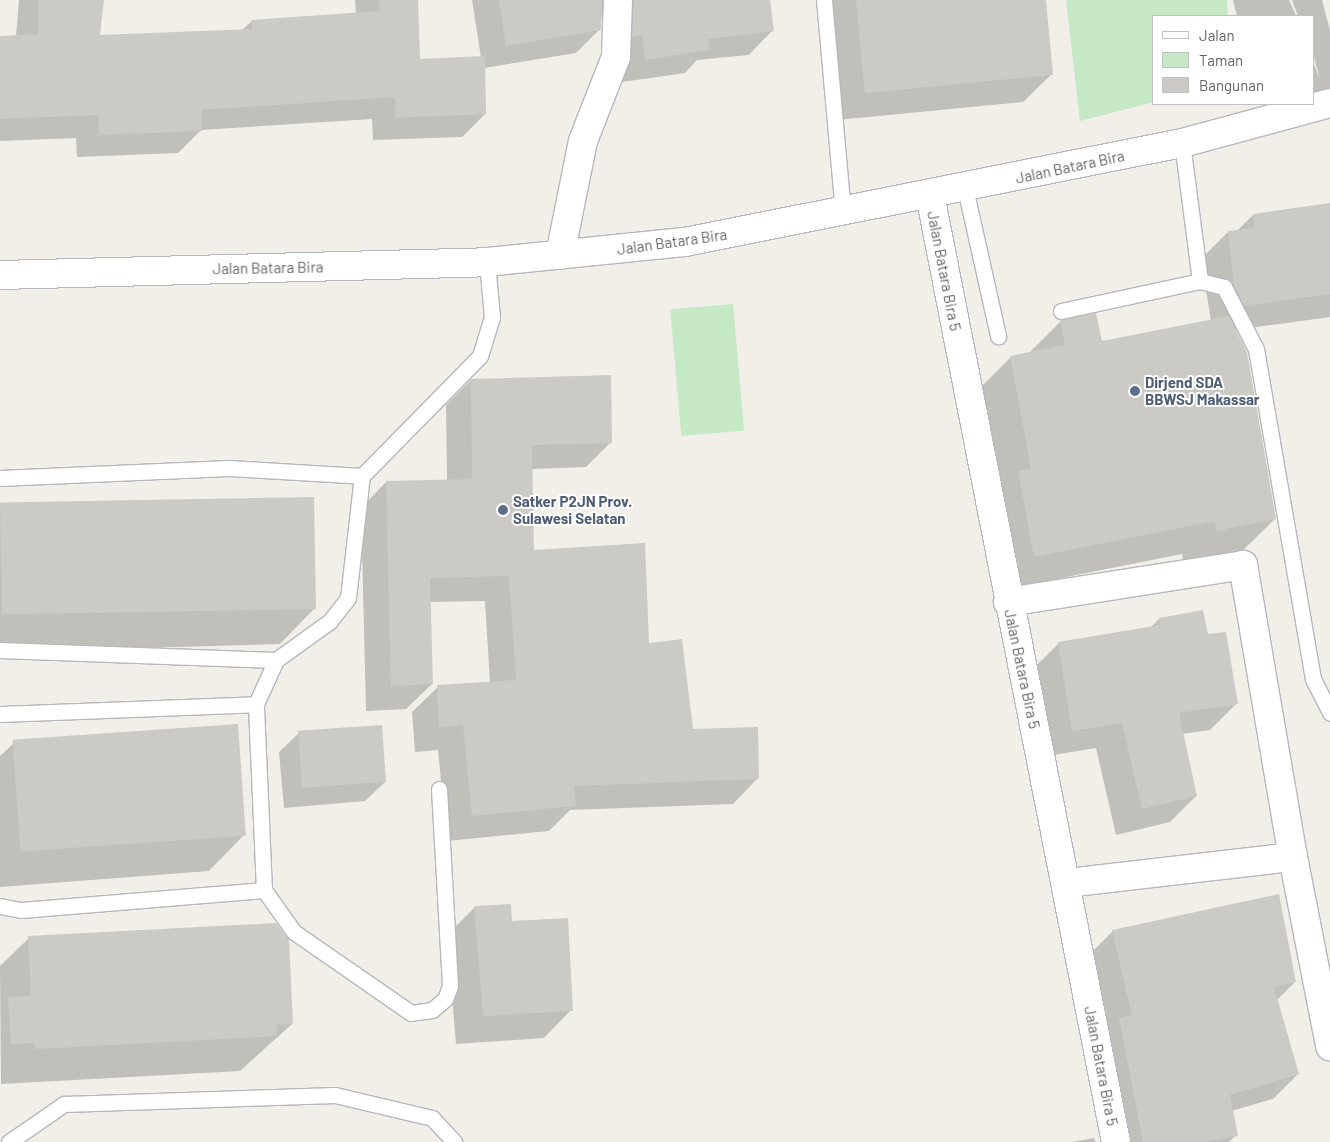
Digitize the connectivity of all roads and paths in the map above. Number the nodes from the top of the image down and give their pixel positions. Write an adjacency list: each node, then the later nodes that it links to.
1 (618, 0): 8 (street)
2 (824, 0): 7 (lane)
3 (1330, 103): 4 (street, Jalan Batara Bira)
4 (1182, 143): 5 (street, Jalan Batara Bira); 11 (lane)
5 (965, 188): 6 (street, Jalan Batara Bira); 13 (lane)
6 (930, 195): 7 (street, Jalan Batara Bira); 16 (street, Jalan Batara Bira 5)
7 (843, 214): 8 (street, Jalan Batara Bira)
8 (560, 255): 9 (street, Jalan Batara Bira)
9 (487, 262): 10 (street, Jalan Batara Bira); 14 (lane)
10 (0, 276)
11 (1200, 281): 12 (lane); 20 (lane)
12 (1061, 311)
13 (998, 336)
14 (362, 476): 15 (lane); 18 (lane)
15 (0, 478)
16 (1008, 602): 23 (street); 24 (street, Jalan Batara Bira 5)
17 (0, 650): 18 (lane)
18 (276, 660): 19 (lane)
19 (256, 704): 21 (lane); 25 (lane)
20 (1330, 713)
21 (0, 714)
22 (439, 789): 25 (lane)
23 (1293, 856): 24 (street); 27 (street)
24 (1067, 883): 30 (street, Jalan Batara Bira 5)
25 (264, 890): 26 (lane)
26 (0, 906)
27 (1330, 1046)
28 (9, 1142): 29 (lane)
29 (454, 1142)
30 (1116, 1142)

